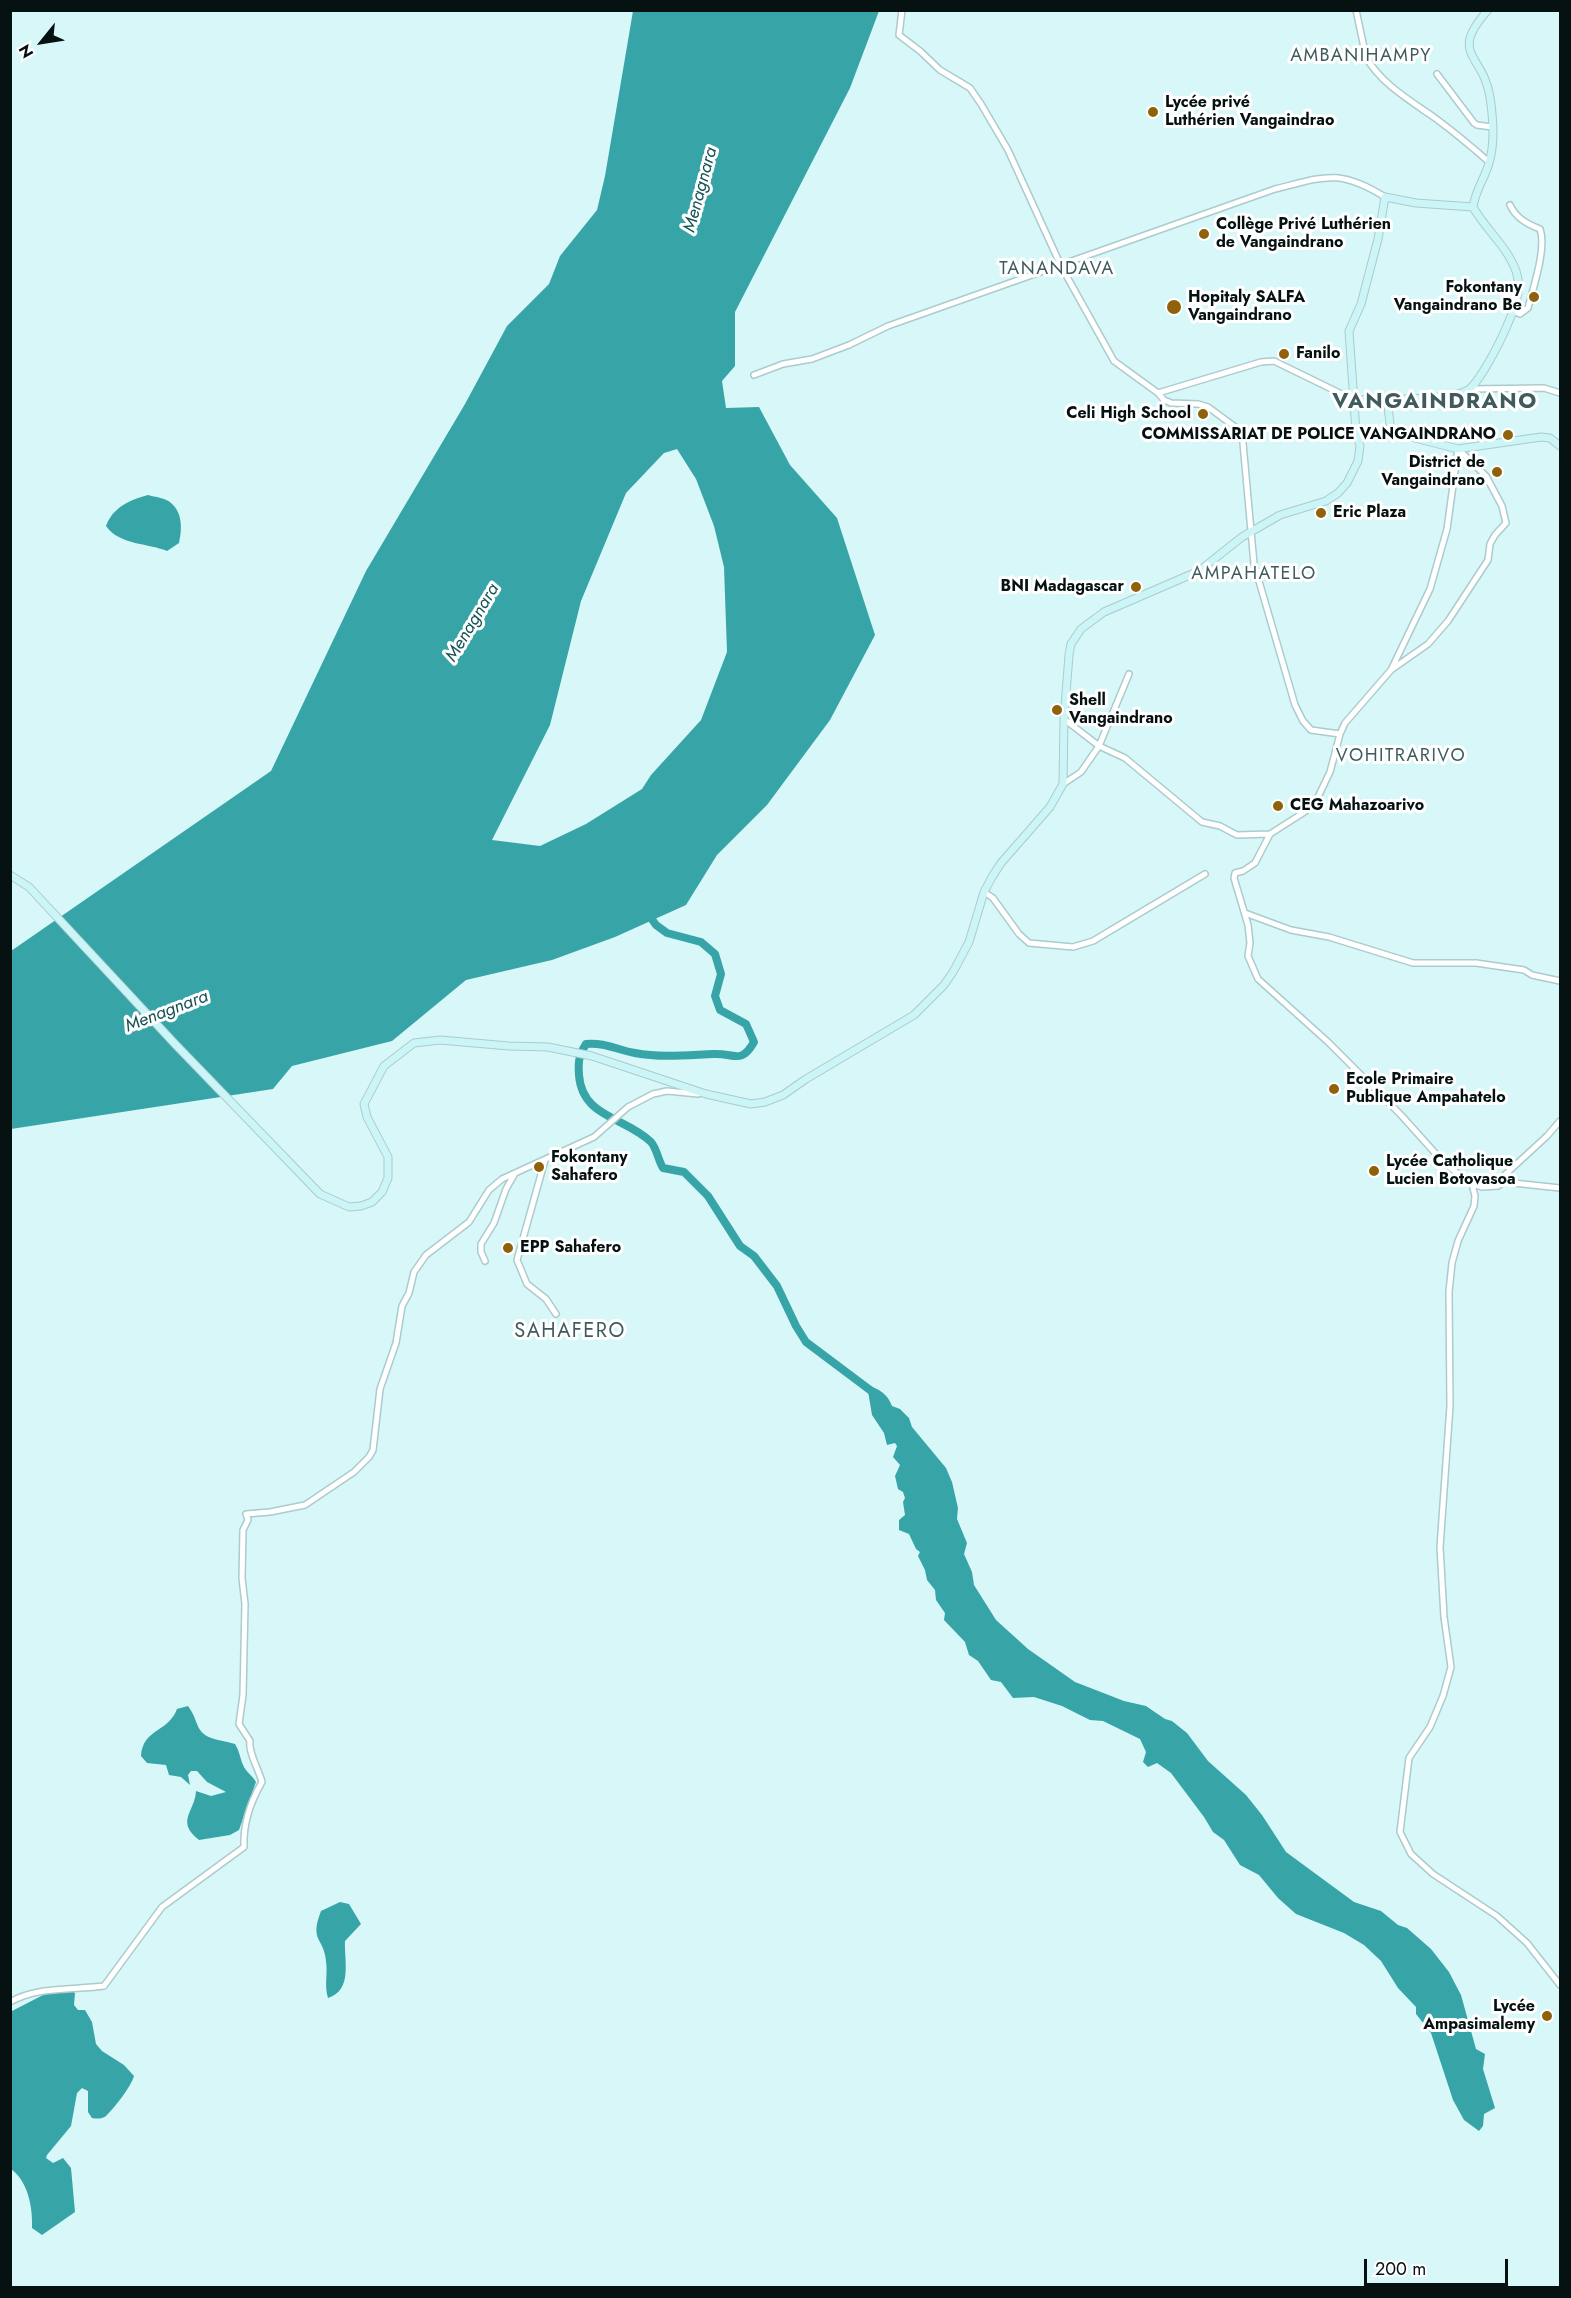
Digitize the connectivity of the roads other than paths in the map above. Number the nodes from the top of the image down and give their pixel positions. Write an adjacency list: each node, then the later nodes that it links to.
1 (902, 10): 10 (street)
2 (1356, 10): 6 (street)
3 (1488, 10): 5 (main road)
4 (1437, 74): 5 (street)
5 (1492, 127): 6 (main road)
6 (1490, 162): 9 (main road)
7 (1385, 197): 9 (main road); 10 (street); 17 (main road)
8 (1510, 205): 11 (street)
9 (1473, 207): 11 (main road)
10 (1061, 266): 12 (street); 14 (street)
11 (1512, 311): 13 (main road)
12 (754, 375)
13 (1470, 389): 15 (street); 16 (main road)
14 (1158, 393): 17 (street); 22 (street)
15 (1560, 393)
16 (1387, 398): 17 (main road); 18 (main road)
17 (1354, 400): 19 (main road)
18 (1391, 432): 19 (main road); 21 (main road)
19 (1360, 439): 22 (main road)
20 (1560, 446): 21 (main road)
21 (1458, 449): 23 (street); 23 (street)
22 (1251, 531): 25 (main road); 26 (street)
23 (1391, 670): 26 (street)
24 (1129, 674): 27 (street)
25 (1064, 719): 27 (street); 28 (main road)
26 (1340, 734): 29 (street)
27 (1099, 747): 28 (street); 29 (street)
28 (1063, 784): 32 (main road)
29 (1270, 834): 33 (street)
30 (1205, 874): 32 (street)
31 (10, 875): 35 (main road)
32 (984, 892): 35 (main road)
33 (1245, 913): 34 (street); 39 (street)
34 (1560, 981)
35 (706, 1094): 37 (street)
36 (1560, 1121): 40 (street)
37 (545, 1160): 38 (street); 43 (street)
38 (514, 1174): 42 (street); 45 (street)
39 (1472, 1184): 40 (street); 44 (street)
40 (1498, 1186): 41 (street)
41 (1560, 1188)
42 (485, 1261)
43 (556, 1314)
44 (1560, 1984)
45 (10, 2002)

